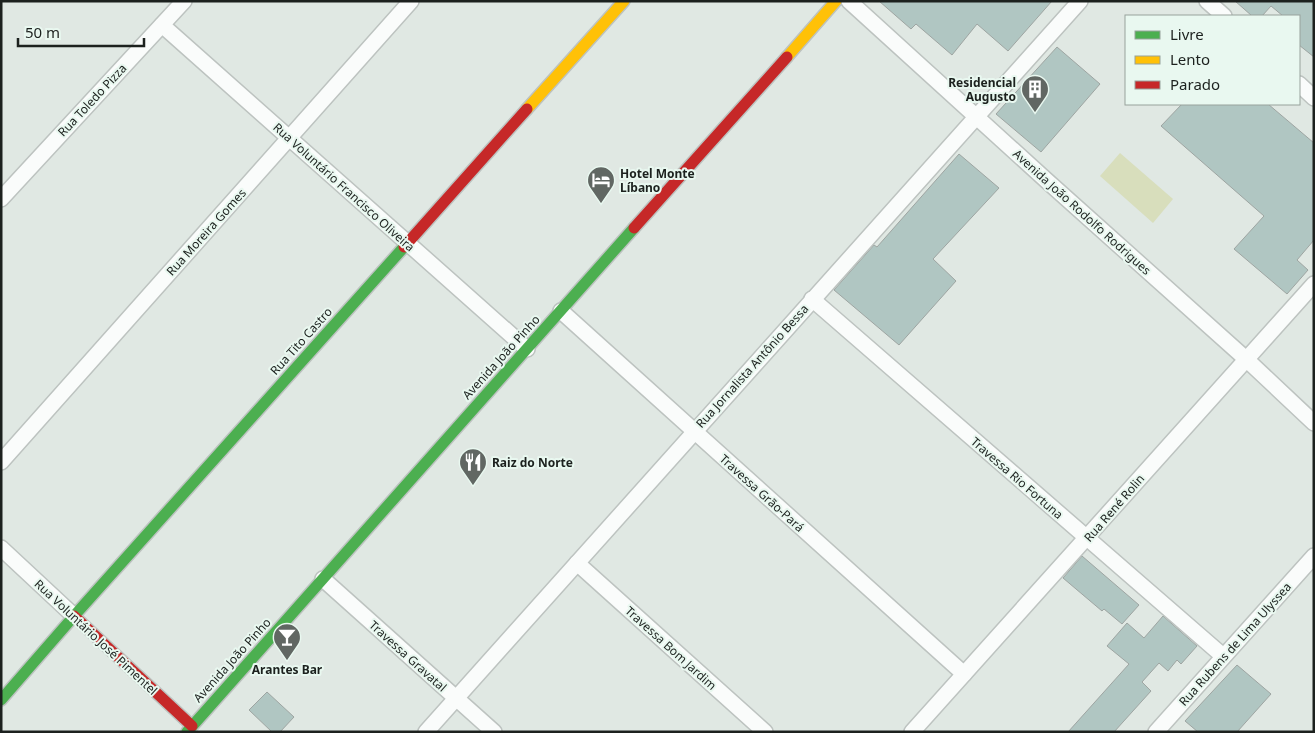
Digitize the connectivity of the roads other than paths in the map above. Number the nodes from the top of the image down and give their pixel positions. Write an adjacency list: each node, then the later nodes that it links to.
1 (184, 1): 9 (street, Rua Toledo Pizza)
2 (411, 1): 13 (street, Rua Moreira Gomes)
3 (624, 1): 15 (main road, Rua Tito Castro)
4 (836, 1): 18 (main road, Avenida João Pinho)
5 (849, 1): 12 (street, Avenida João Rodolfo Rodrigues)
6 (1080, 1): 12 (street, Rua Jornalista Antônio Bessa)
7 (1207, 1): 8 (street)
8 (1223, 15)
9 (162, 25): 13 (street, Rua Voluntário Francisco Oliveira); 14 (street, Rua Toledo Pizza)
10 (1300, 85): 11 (street)
11 (1314, 98)
12 (976, 117): 17 (street, Rua Jornalista Antônio Bessa); 20 (street, Avenida João Rodolfo Rodrigues)
13 (289, 138): 15 (street, Rua Voluntário Francisco Oliveira); 23 (street, Rua Moreira Gomes)
14 (1, 199)
15 (407, 243): 19 (street, Rua Voluntário Francisco Oliveira); 29 (main road, Rua Tito Castro)
16 (1314, 284): 20 (street, Rua René Rolin)
17 (812, 299): 22 (street, Rua Jornalista Antônio Bessa); 24 (street, Travessa Rio Fortuna)
18 (560, 311): 19 (main road, Avenida João Pinho); 22 (street, Travessa Grão-Pará)
19 (527, 350): 28 (main road, Avenida João Pinho)
20 (1246, 359): 21 (street, Avenida João Rodolfo Rodrigues); 24 (street, Rua René Rolin)
21 (1314, 423)
22 (694, 432): 27 (street, Rua Jornalista Antônio Bessa); 31 (street, Travessa Grão-Pará)
23 (1, 462)
24 (1086, 539): 30 (street, Travessa Rio Fortuna); 31 (street, Rua René Rolin)
25 (1, 548): 29 (street, Rua Voluntário José Pimentel)
26 (1314, 556): 30 (street, Rua Rubens de Lima Ulyssea)
27 (577, 564): 32 (street, Rua Jornalista Antônio Bessa); 38 (street, Travessa Bom Jardim)
28 (322, 579): 32 (street, Travessa Gravatal); 34 (main road, Avenida João Pinho)
29 (74, 616): 33 (main road, Rua Tito Castro); 34 (main road, Rua Voluntário José Pimentel)
30 (1223, 656): 39 (street, Rua Rubens de Lima Ulyssea)
31 (964, 674): 35 (street, Rua René Rolin)
32 (456, 698): 36 (street, Rua Jornalista Antônio Bessa); 37 (street, Travessa Gravatal)
33 (1, 700)
34 (189, 729)
35 (916, 730)
36 (426, 732)
37 (494, 732)
38 (765, 732)
39 (1156, 732)

